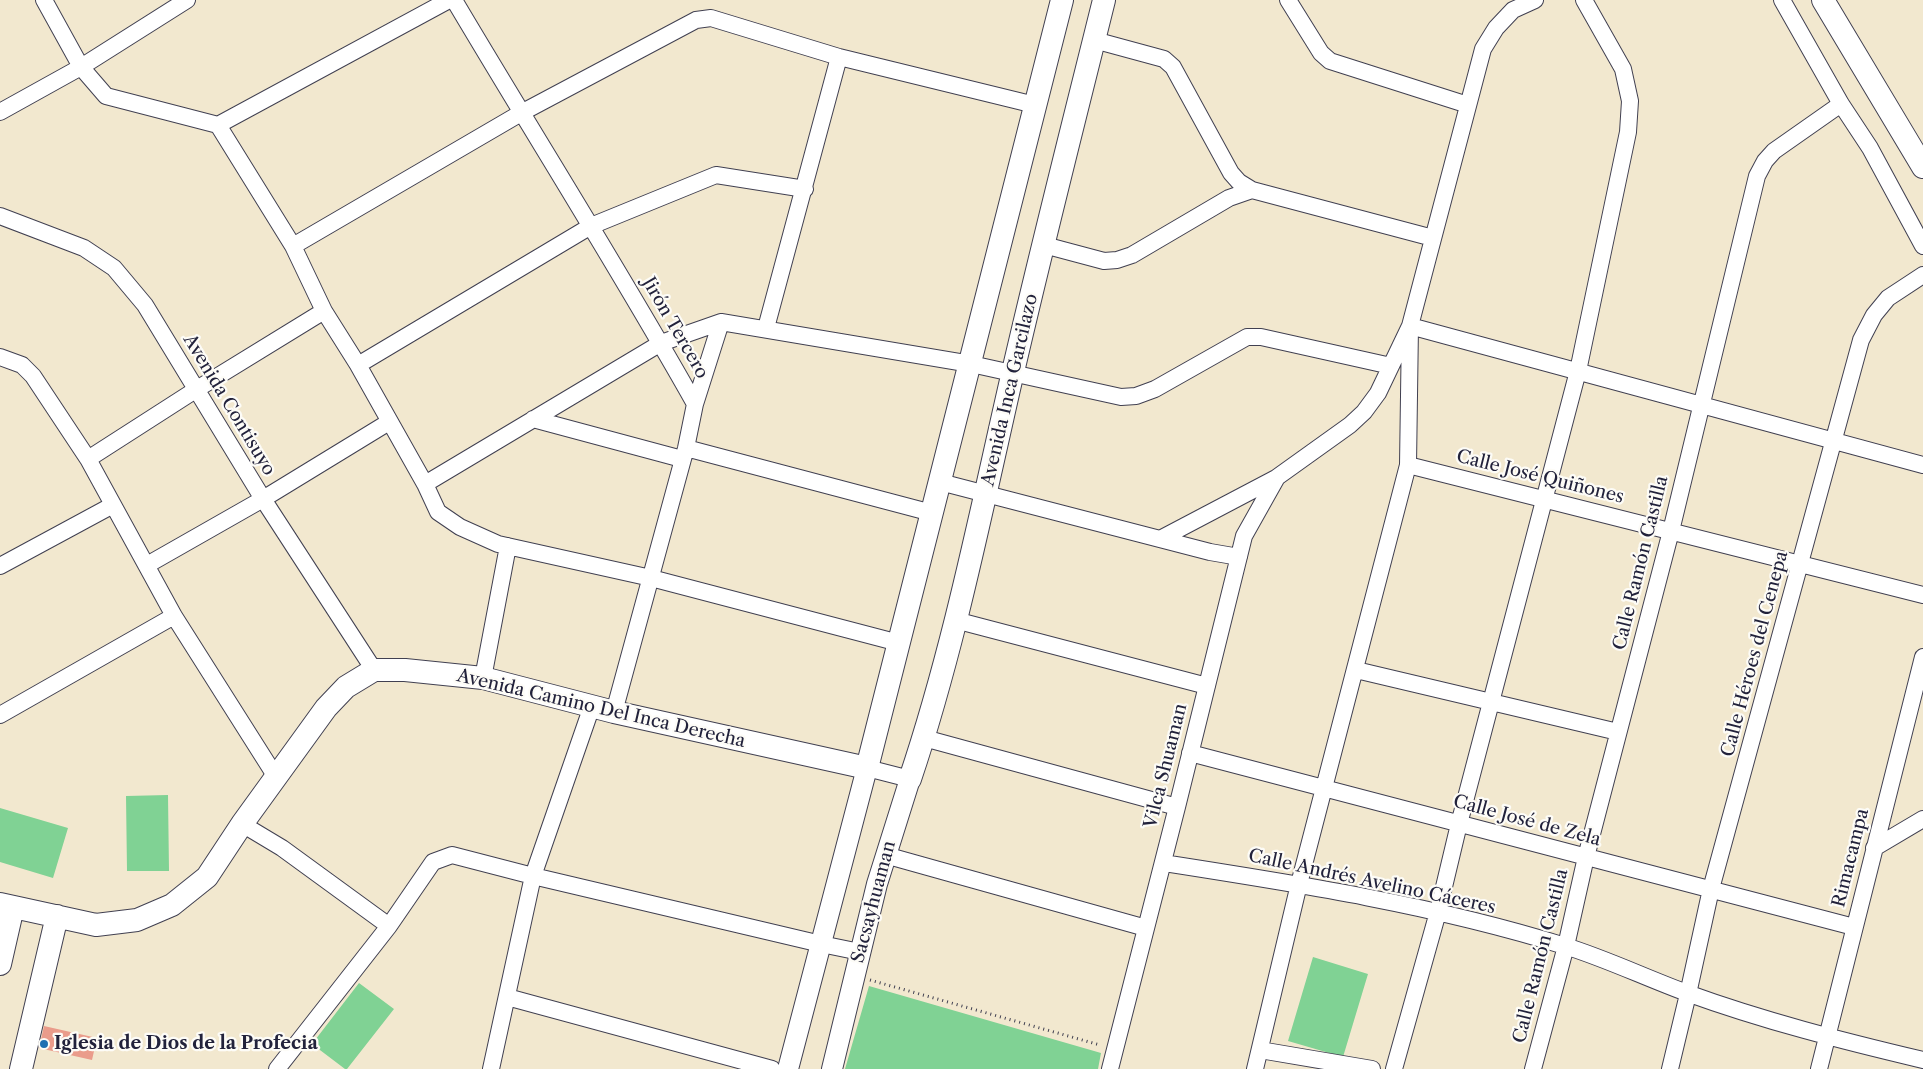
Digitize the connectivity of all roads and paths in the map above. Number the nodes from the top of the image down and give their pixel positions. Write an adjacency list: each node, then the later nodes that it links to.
1 (44, 0): 15 (street)
2 (187, 0): 15 (street)
3 (449, 0): 21 (street)
4 (454, 0): 20 (street, Jirón Tercero)
5 (1062, 0): 17 (main road)
6 (1104, 0): 13 (main road, Avenida Inca Garcilazo)
7 (1288, 0): 18 (street)
8 (1535, 0): 12 (street)
9 (1584, 0): 41 (street)
10 (1782, 0): 16 (street)
11 (1826, 1): 22 (main road)
12 (1510, 5): 18 (street)
13 (1094, 40): 24 (street); 28 (main road, Avenida Inca Garcilazo)
14 (839, 57): 17 (street); 20 (street); 23 (street)
15 (81, 67): 19 (street); 21 (street)
16 (1842, 104): 30 (street); 45 (street, Calle Ramón Castilla)
17 (1035, 105): 38 (main road)
18 (1468, 105): 27 (street)
19 (0, 112)
20 (521, 113): 26 (street, Jirón Tercero); 29 (street)
21 (218, 125): 29 (street)
22 (1923, 167)
23 (805, 189): 26 (street); 35 (street)
24 (1252, 190): 27 (street); 28 (street)
25 (0, 216): 43 (street, Avenida Contisuyo)
26 (591, 226): 36 (street, Jirón Tercero); 39 (street)
27 (1433, 238): 34 (street)
28 (1044, 245): 42 (main road, Avenida Inca Garcilazo)
29 (293, 246): 32 (street)
30 (1923, 246)
31 (1923, 275): 48 (street, Calle Héroes del Cenepa)
32 (324, 311): 39 (street); 43 (street)
33 (721, 322): 35 (street); 36 (street); 44 (street)
34 (1410, 326): 40 (street); 41 (street); 51 (street)
35 (766, 328): 38 (street)
36 (661, 343): 44 (street, Jirón Tercero); 46 (street)
37 (0, 357): 50 (street)
38 (971, 364): 42 (street); 54 (main road)
39 (358, 365): 47 (street)
40 (1391, 366): 42 (street); 53 (street)
41 (1578, 371): 45 (street); 57 (street)
42 (1013, 374): 56 (main road, Avenida Inca Garcilazo)
43 (197, 388): 50 (street); 58 (street, Avenida Contisuyo)
44 (696, 404): 49 (street, Jirón Tercero)
45 (1702, 404): 48 (street); 61 (street, Calle Ramón Castilla)
46 (533, 419): 49 (street); 55 (street)
47 (389, 422): 55 (street); 58 (street)
48 (1834, 440): 52 (street); 66 (street, Calle Héroes del Cenepa)
49 (684, 453): 60 (street); 68 (street, Jirón Tercero)
50 (88, 459): 59 (street)
51 (1408, 465): 57 (street, Calle José Quiñones); 75 (street)
52 (1923, 465)
53 (1276, 478): 62 (street); 64 (street, Vilca Shuaman)
54 (940, 482): 56 (street); 60 (main road)
55 (425, 484): 63 (street)
56 (986, 494): 62 (street); 71 (main road, Avenida Inca Garcilazo)
57 (1544, 498): 61 (street, Calle José Quiñones); 78 (street)
58 (263, 499): 67 (street); 74 (street, Avenida Contisuyo)
59 (113, 505): 65 (street); 67 (street)
60 (932, 513): 72 (main road)
61 (1670, 531): 66 (street, Calle José Quiñones); 82 (street, Calle Ramón Castilla)
62 (1160, 539): 64 (street)
63 (508, 546): 68 (street); 76 (street)
64 (1239, 556): 77 (street, Vilca Shuaman)
65 (1, 564)
66 (1801, 564): 69 (street, Calle José Quiñones); 99 (street, Calle Héroes del Cenepa)
67 (146, 565): 70 (street)
68 (650, 578): 72 (street); 80 (street, Jirón Tercero)
69 (1923, 595)
70 (174, 616): 81 (street); 86 (street)
71 (955, 620): 77 (street); 83 (main road, Avenida Inca Garcilazo)
72 (899, 644): 85 (main road)
73 (1923, 657): 93 (street, Rimacampa)
74 (374, 670): 76 (main road, Avenida Camino Del Inca Derecha); 86 (main road)
75 (1356, 670): 78 (street); 88 (street)
76 (483, 678): 79 (main road, Avenida Camino Del Inca Derecha)
77 (1207, 686): 84 (street, Vilca Shuaman)
78 (1490, 702): 82 (street); 92 (street)
79 (592, 706): 80 (main road, Avenida Camino Del Inca Derecha); 97 (street)
80 (614, 712): 85 (main road, Avenida Camino Del Inca Derecha)
81 (0, 715)
82 (1618, 732): 95 (street, Calle Ramón Castilla)
83 (924, 738): 87 (main road, Avenida Inca Garcilazo); 89 (street)
84 (1190, 754): 88 (street, Calle José de Zela); 89 (street, Vilca Shuaman)
85 (867, 768): 87 (street); 106 (street)
86 (276, 777): 91 (main road)
87 (910, 779): 94 (street, Sacsayhuaman)
88 (1324, 788): 92 (street, Calle José de Zela); 98 (street)
89 (1177, 807): 96 (street, Vilca Shuaman)
90 (1923, 819): 93 (street)
91 (242, 824): 102 (main road); 103 (street)
92 (1459, 824): 95 (street, Calle José de Zela); 101 (street)
93 (1874, 848): 104 (street, Rimacampa)
94 (885, 854): 105 (street); 108 (street, Sacsayhuaman)
95 (1586, 857): 99 (street, Calle José de Zela); 107 (street, Calle Ramón Castilla)
96 (1163, 863): 98 (street, Calle Andrés Avelino Cáceres); 105 (street, Vilca Shuaman)
97 (532, 876): 103 (street); 106 (street); 112 (street)
98 (1299, 884): 101 (street, Calle Andrés Avelino Cáceres); 115 (street)
99 (1711, 890): 104 (street, Calle José de Zela); 111 (street, Calle Héroes del Cenepa)
100 (7, 906): 102 (main road); 109 (main road)
101 (1438, 912): 107 (street, Calle Andrés Avelino Cáceres); 126 (street)
102 (57, 916): 117 (main road)
103 (389, 926): 118 (street)
104 (1854, 927): 113 (street, Rimacampa)
105 (1146, 928): 114 (street, Vilca Shuaman)
106 (821, 944): 108 (street); 121 (street)
107 (1566, 946): 111 (street, Calle Andrés Avelino Cáceres); 127 (street, Calle Ramón Castilla)
108 (860, 952): 110 (street, Sacsayhuaman)
109 (0, 964)
110 (855, 975): 114 (path); 122 (street, Sacsayhuaman)
111 (1688, 994): 113 (street, Calle Andrés Avelino Cáceres); 128 (street, Calle Héroes del Cenepa)
112 (507, 998): 119 (street); 120 (street)
113 (1826, 1037): 116 (street, Calle Andrés Avelino Cáceres); 129 (street, Rimacampa)
114 (1115, 1050): 123 (street, Vilca Shuaman)
115 (1260, 1050): 124 (street); 125 (street)
116 (1923, 1060)
117 (21, 1069)
118 (277, 1069)
119 (491, 1069)
120 (772, 1069)
121 (788, 1069)
122 (832, 1069)
123 (1110, 1069)
124 (1255, 1069)
125 (1372, 1069)
126 (1394, 1069)
127 (1533, 1069)
128 (1670, 1069)
129 (1818, 1069)

